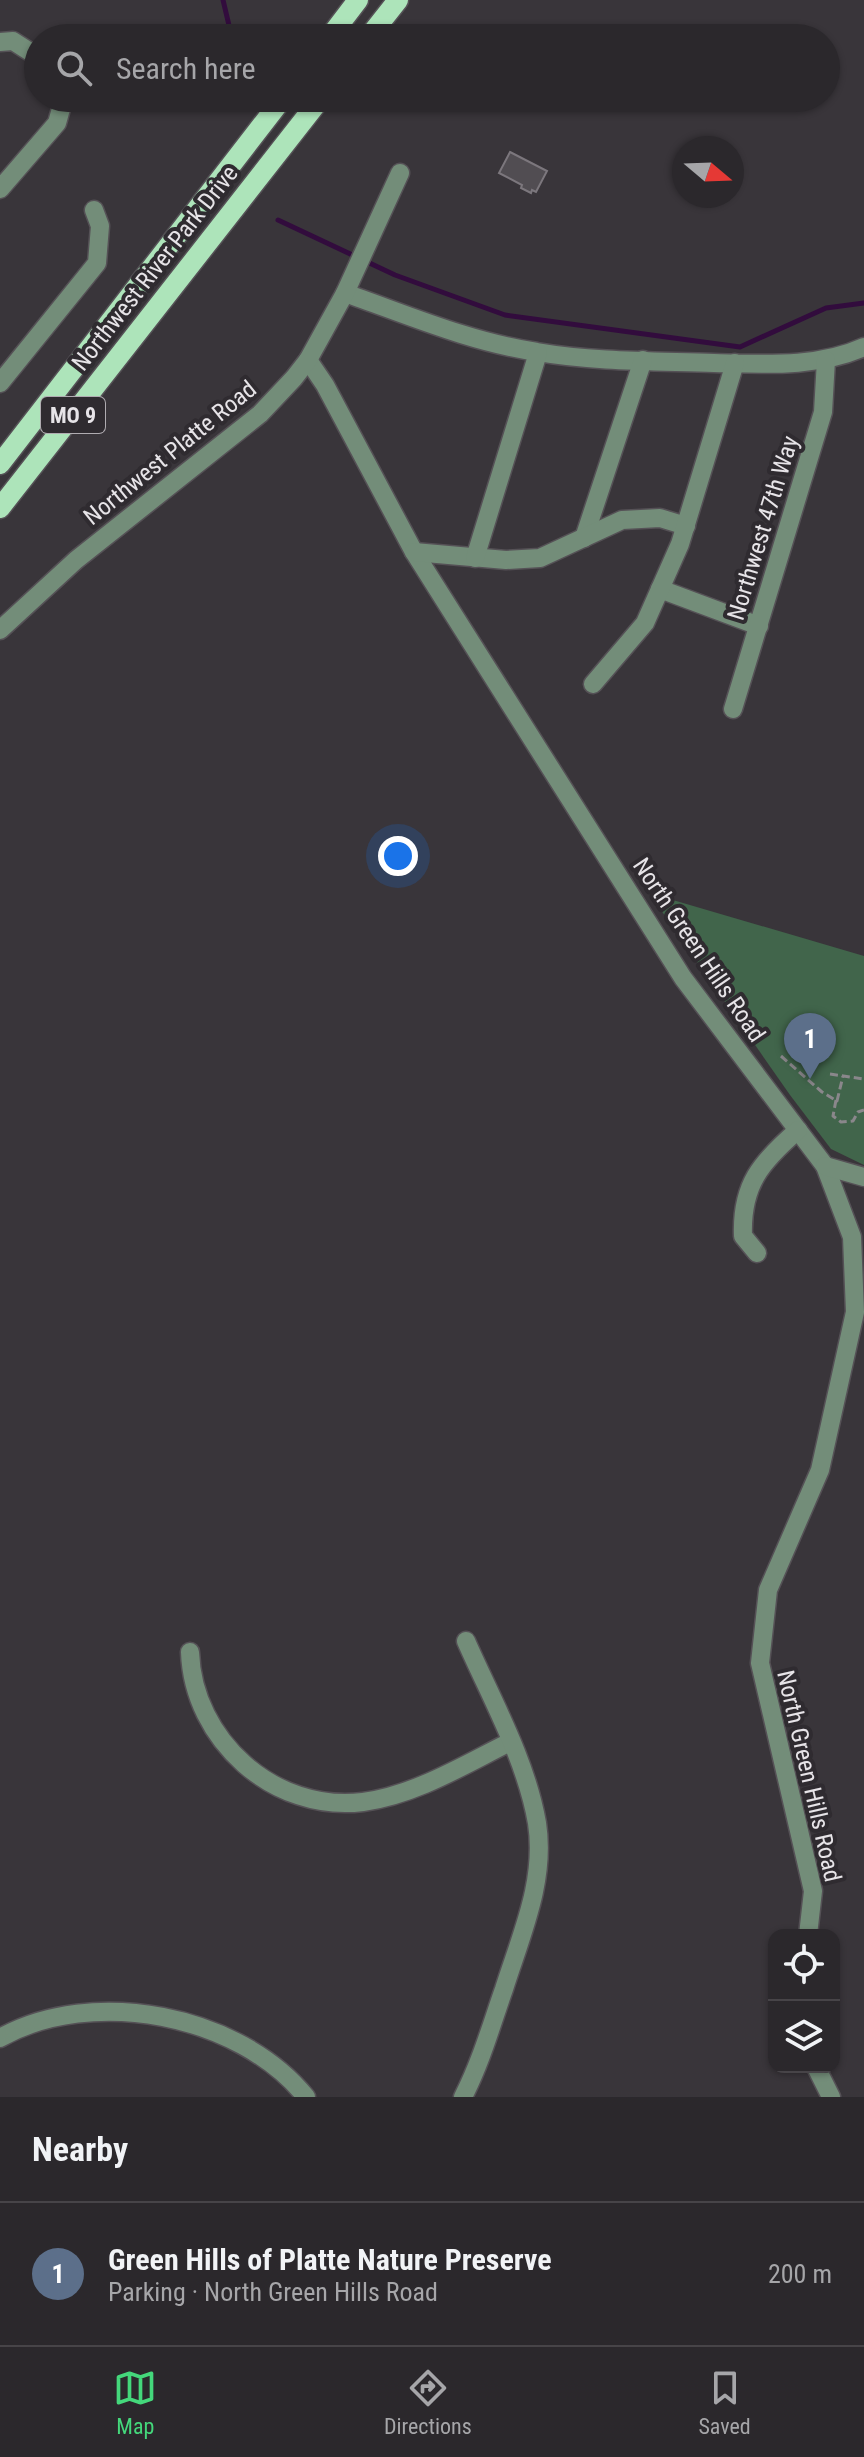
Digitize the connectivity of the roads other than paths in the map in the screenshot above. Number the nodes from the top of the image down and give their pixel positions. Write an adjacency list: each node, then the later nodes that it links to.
1 (358, 0): 4 (main road)
2 (365, 0): 3 (main road)
3 (392, 8): 5 (main road)
4 (340, 24)
5 (379, 24)
6 (0, 42): 7 (street)
7 (24, 48)
8 (60, 112): 12 (street)
9 (272, 112): 22 (main road, Northwest River Park Drive / MO 9)
10 (310, 112): 23 (main road, Northwest River Park Drive / MO 9)
11 (400, 173): 14 (street, Northwest Platte Road)
12 (0, 189)
13 (94, 210): 21 (street)
14 (348, 285): 16 (street); 17 (street, Northwest Platte Road)
15 (862, 352): 19 (street)
16 (538, 353): 18 (street); 27 (street)
17 (308, 360): 26 (street, North Green Hills Road); 30 (street, Northwest Platte Road)
18 (643, 360): 20 (street); 25 (street)
19 (826, 360): 20 (street); 29 (street, Northwest 47th Way)
20 (735, 363): 24 (street)
21 (0, 383)
22 (0, 464)
23 (0, 508)
24 (686, 526): 25 (street); 28 (street)
25 (584, 538): 27 (street)
26 (414, 552): 27 (street); 33 (street, North Green Hills Road)
27 (475, 558)
28 (660, 589): 29 (street); 31 (street)
29 (759, 626): 32 (street, Northwest 47th Way)
30 (0, 630)
31 (593, 684)
32 (733, 709)
33 (798, 1130): 34 (street, North Green Hills Road); 36 (street)
34 (825, 1166): 35 (street); 40 (street, North Green Hills Road)
35 (864, 1177)
36 (757, 1253)
37 (466, 1641): 39 (street)
38 (190, 1652): 39 (street)
39 (510, 1742): 44 (street)
40 (809, 1929)
41 (0, 2038): 43 (street)
42 (819, 2073): 45 (street)
43 (306, 2097)
44 (463, 2097)
45 (831, 2097)

